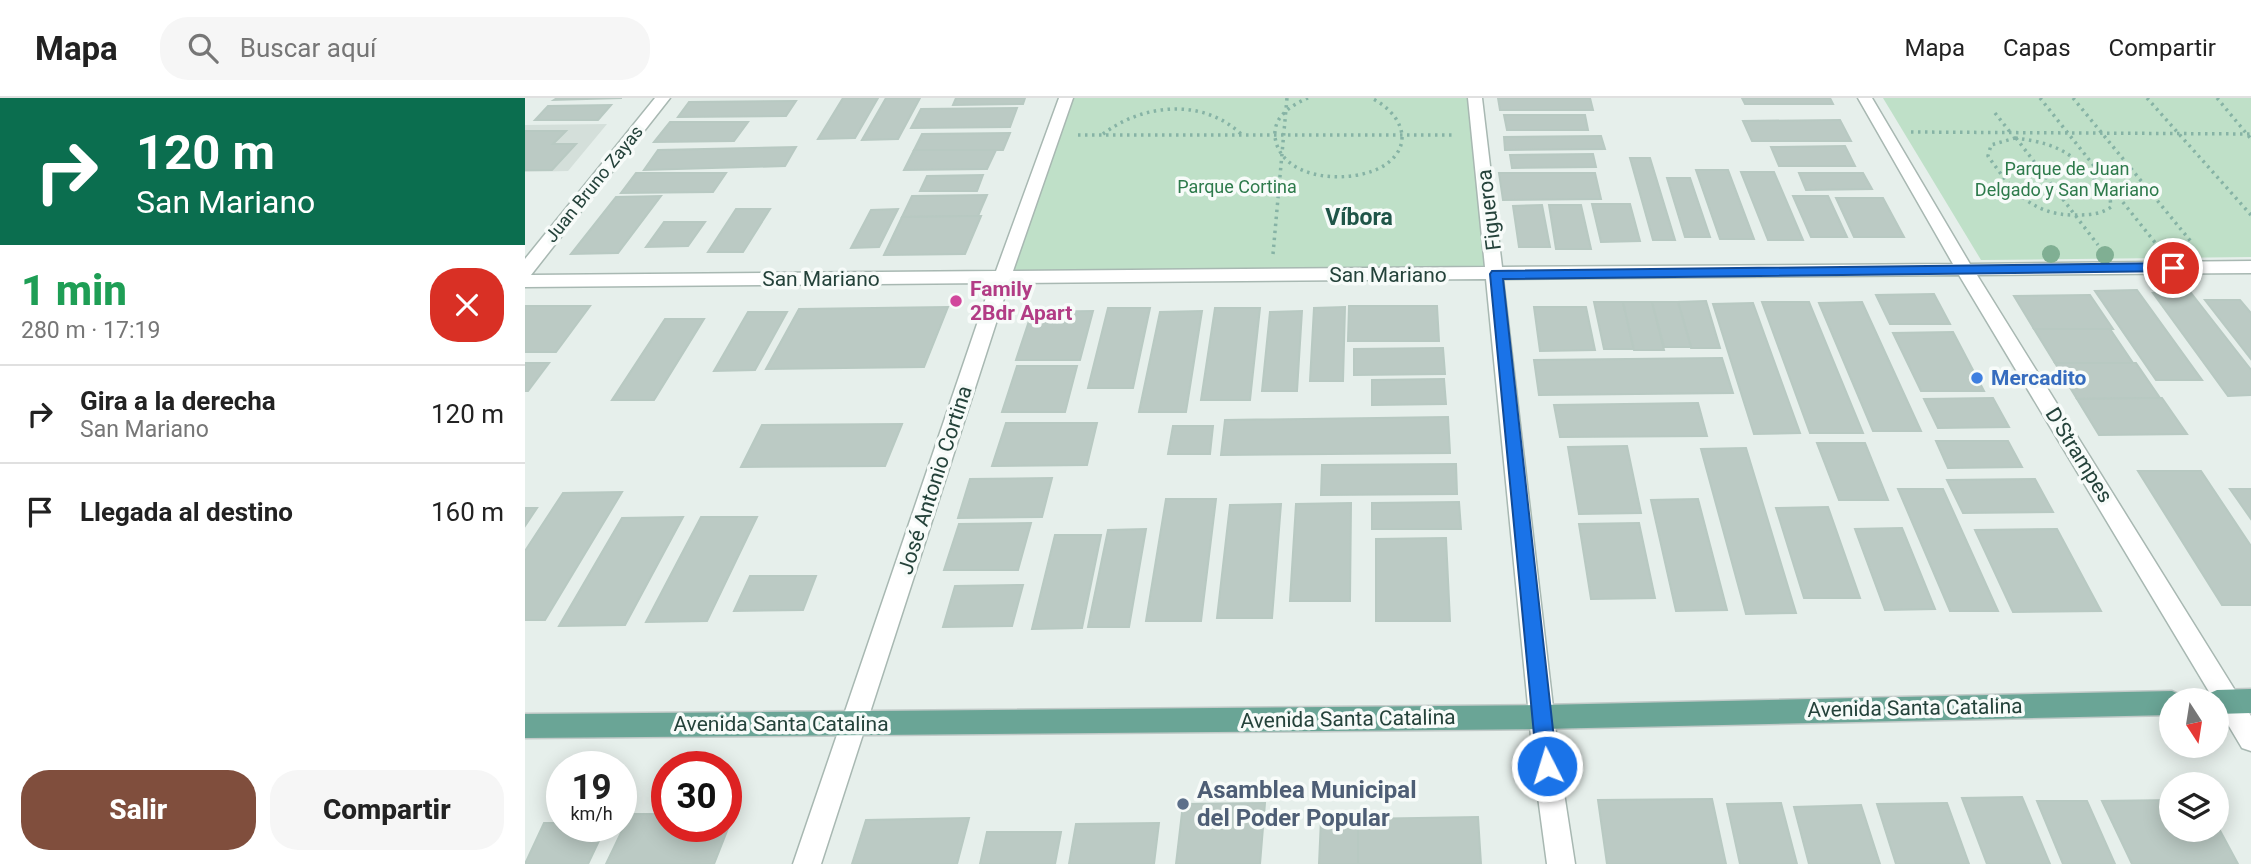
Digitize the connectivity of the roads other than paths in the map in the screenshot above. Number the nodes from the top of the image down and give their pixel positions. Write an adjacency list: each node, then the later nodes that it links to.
1 (663, 98): 7 (street, Juan Bruno Zayas)
2 (1066, 98): 9 (street, José Antonio Cortina)
3 (1475, 98): 8 (street, Figueroa)
4 (1865, 98): 6 (street, D'Strampes)
5 (2251, 267): 6 (street, San Mariano)
6 (1965, 270): 8 (street, San Mariano); 11 (street, D'Strampes)
7 (525, 271)
8 (1496, 274): 9 (street, San Mariano); 13 (street, Figueroa)
9 (1002, 278): 10 (street, San Mariano); 14 (street, José Antonio Cortina)
10 (525, 281)
11 (2232, 701): 16 (street, D'Strampes)
12 (2159, 703): 13 (main road, Avenida Santa Catalina)
13 (1542, 716): 14 (main road, Avenida Santa Catalina); 18 (street, Figueroa)
14 (854, 724): 15 (main road, Avenida Santa Catalina); 17 (street, José Antonio Cortina)
15 (525, 726)
16 (2251, 739)
17 (807, 864)
18 (1561, 864)

